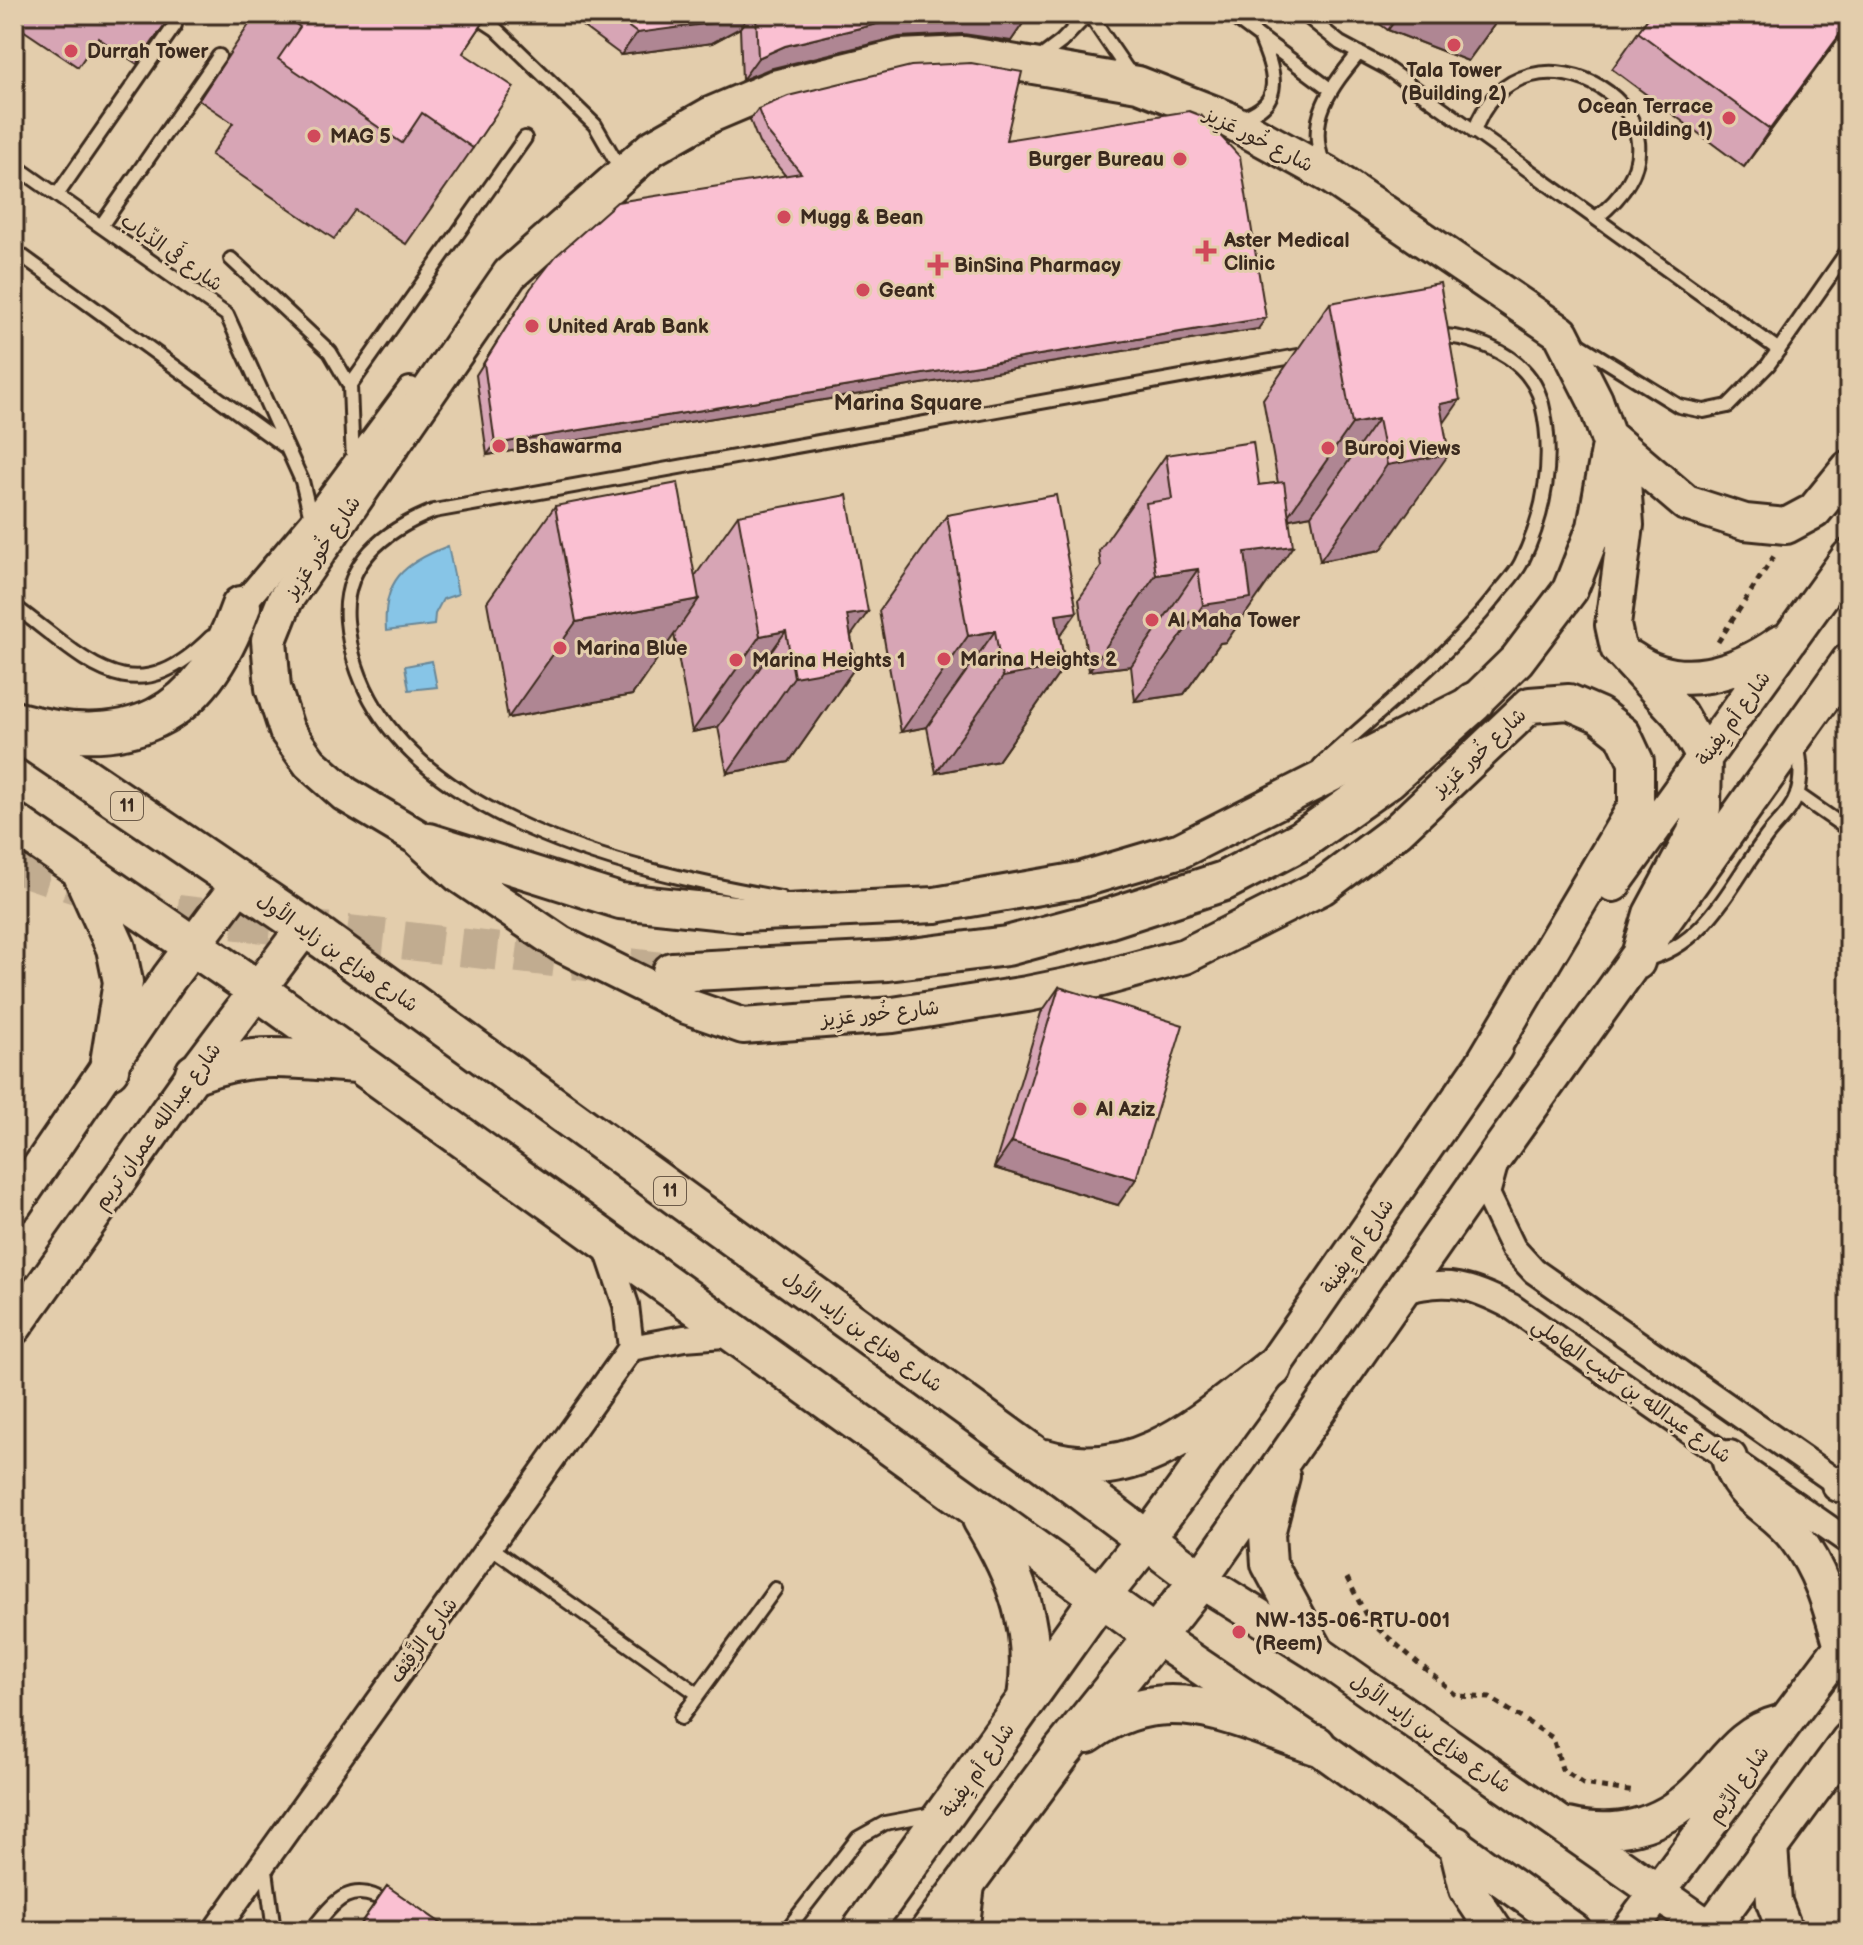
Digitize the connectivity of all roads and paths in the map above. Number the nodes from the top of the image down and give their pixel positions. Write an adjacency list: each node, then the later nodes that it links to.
1 (473, 14): 18 (lane)
2 (1088, 14): 10 (lane); 12 (lane)
3 (1229, 14): 6 (lane)
4 (1304, 14): 7 (lane)
5 (175, 25): 20 (lane)
6 (1259, 34): 13 (lane); 14 (lane)
7 (1359, 53): 13 (lane); 15 (lane)
8 (219, 56): 22 (lane)
9 (1569, 61): 15 (lane)
10 (1028, 65): 12 (main road, شارع خُور عَزِيز); 18 (main road, شارع خُور عَزِيز)
11 (1595, 69): 21 (lane)
12 (1138, 84): 14 (main road, شارع خُور عَزِيز)
13 (1330, 89): 19 (lane)
14 (1225, 118): 19 (main road, شارع خُور عَزِيز)
15 (1474, 132): 21 (lane)
16 (525, 138): 31 (lane)
17 (14, 165): 20 (lane, شارع فَي الذّياب)
18 (622, 172): 26 (main road, شارع خُور عَزِيز)
19 (1329, 175): 27 (main road, شارع خُور عَزِيز)
20 (57, 195): 22 (lane, شارع فَي الذّياب)
21 (1596, 218): 29 (lane)
22 (101, 226): 33 (lane, شارع فَي الذّياب)
23 (1849, 249): 29 (lane)
24 (14, 250): 33 (lane)
25 (231, 259): 31 (lane)
26 (510, 274): 34 (street, شارع خُور عَزِيز); 54 (main road, شارع خُور عَزِيز)
27 (1561, 333): 29 (lane); 32 (main road, شارع خُور عَزِيز)
28 (1415, 335): 51 (lane)
29 (1779, 350)
30 (1327, 351): 57 (lane)
31 (350, 386): 34 (lane)
32 (1611, 439): 37 (main road); 42 (main road, شارع خُور عَزِيز); 45 (main road)
33 (288, 449): 36 (lane, شارع فَي الذّياب)
34 (353, 468): 36 (street, شارع خُور عَزِيز)
35 (1849, 468): 37 (main road)
36 (312, 522): 40 (street, شارع خُور عَزِيز)
37 (1786, 526): 44 (path)
38 (1849, 557): 41 (main road, شارع أم يِفينة)
39 (14, 606): 40 (lane)
40 (241, 606): 46 (main road)
41 (1793, 634): 44 (main road); 49 (main road, شارع أم يِفينة)
42 (1618, 648): 44 (main road); 49 (main road)
43 (1849, 661): 48 (main road)
44 (1710, 676)
45 (1474, 702): 51 (main road); 61 (main road)
46 (14, 721)
47 (14, 729): 56 (main road, شارع هزاع بن زايد الأول / 11)
48 (1795, 740): 50 (lane); 60 (main road)
49 (1704, 757): 60 (main road); 64 (main road, شارع أم يِفينة)
50 (1797, 794): 53 (lane); 60 (lane)
51 (1279, 802): 57 (main road)
52 (14, 823): 55 (main road)
53 (1849, 830)
54 (417, 837): 57 (main road); 64 (main road, شارع خُور عَزِيز)
55 (81, 870): 59 (main road); 65 (main road)
56 (239, 884): 58 (main road, شارع هزاع بن زايد الأول / 11); 59 (main road)
57 (844, 910)
58 (304, 928): 62 (main road, شارع عبدالله عمران تريم); 78 (main road, شارع هزاع بن زايد الأول / 11)
59 (193, 946): 62 (main road); 65 (main road)
60 (1637, 962): 67 (main road)
61 (672, 972)
62 (256, 989): 63 (main road); 66 (main road, شارع عبدالله عمران تريم)
63 (356, 1063): 66 (main road); 69 (main road)
64 (1483, 1064): 76 (main road, شارع أم يِفينة)
65 (109, 1069): 68 (main road)
66 (195, 1073): 73 (main road, شارع عبدالله عمران تريم)
67 (1499, 1151): 70 (street, شارع عبدالله بن كليب الهاملي); 71 (main road)
68 (14, 1205)
69 (605, 1243): 74 (main road); 75 (street)
70 (1558, 1286): 72 (street); 80 (street, شارع عبدالله بن كليب الهاملي)
71 (1400, 1292): 72 (street, شارع عبدالله بن كليب الهاملي); 77 (main road)
72 (1527, 1318): 79 (street, شارع عبدالله بن كليب الهاملي)
73 (14, 1327)
74 (738, 1334): 75 (street); 81 (main road)
75 (631, 1348): 84 (street, شارع الزَّفِيْف)
76 (1272, 1368): 78 (main road); 82 (main road, شارع أم يِفينة)
77 (1291, 1445): 86 (main road); 91 (main road)
78 (1035, 1456): 82 (main road, شارع هزاع بن زايد الأول / 11)
79 (1729, 1458): 83 (street, شارع عبدالله بن كليب الهاملي); 90 (main road)
80 (1846, 1486)
81 (975, 1506): 88 (main road); 93 (main road)
82 (1147, 1539): 86 (main road, شارع هزاع بن زايد الأول / 11); 88 (main road, شارع أم يِفينة)
83 (1849, 1542)
84 (489, 1546): 92 (lane); 105 (street, شارع الزَّفِيْف)
85 (1347, 1578): 100 (path)
86 (1200, 1580): 89 (main road); 91 (main road, شارع هزاع بن زايد الأول / 11)
87 (775, 1589): 92 (lane)
88 (1100, 1597): 89 (main road); 93 (main road, شارع أم يِفينة)
89 (1155, 1636): 97 (main road); 98 (main road)
90 (1845, 1642): 95 (main road, شارع الرِّيم)
91 (1317, 1653): 102 (main road, شارع هزاع بن زايد الأول / 11)
92 (698, 1694): 94 (lane)
93 (1027, 1702): 101 (main road, شارع أم يِفينة)
94 (681, 1718)
95 (1784, 1722): 102 (main road); 107 (main road, شارع الرِّيم)
96 (1849, 1740): 99 (main road)
97 (1316, 1745): 98 (main road); 103 (main road)
98 (1062, 1752): 106 (main road)
99 (1838, 1766): 104 (main road)
100 (1635, 1792)
101 (948, 1811): 113 (lane); 114 (main road, شارع أم يِفينة)
102 (1560, 1824): 107 (main road, شارع هزاع بن زايد الأول / 11)
103 (1456, 1844): 117 (main road); 118 (main road)
104 (1770, 1846): 109 (main road); 120 (main road)
105 (265, 1861): 110 (street, شارع الزَّفِيْف); 111 (lane)
106 (974, 1867): 115 (main road); 116 (street)
107 (1659, 1893): 109 (main road, شارع هزاع بن زايد الأول / 11); 119 (main road, شارع الرِّيم)
108 (406, 1915): 112 (lane)
109 (1711, 1930)
110 (215, 1931)
111 (274, 1931)
112 (311, 1931)
113 (786, 1931)
114 (861, 1931)
115 (930, 1931)
116 (966, 1931)
117 (1495, 1931)
118 (1574, 1931)
119 (1629, 1931)
120 (1785, 1931)

